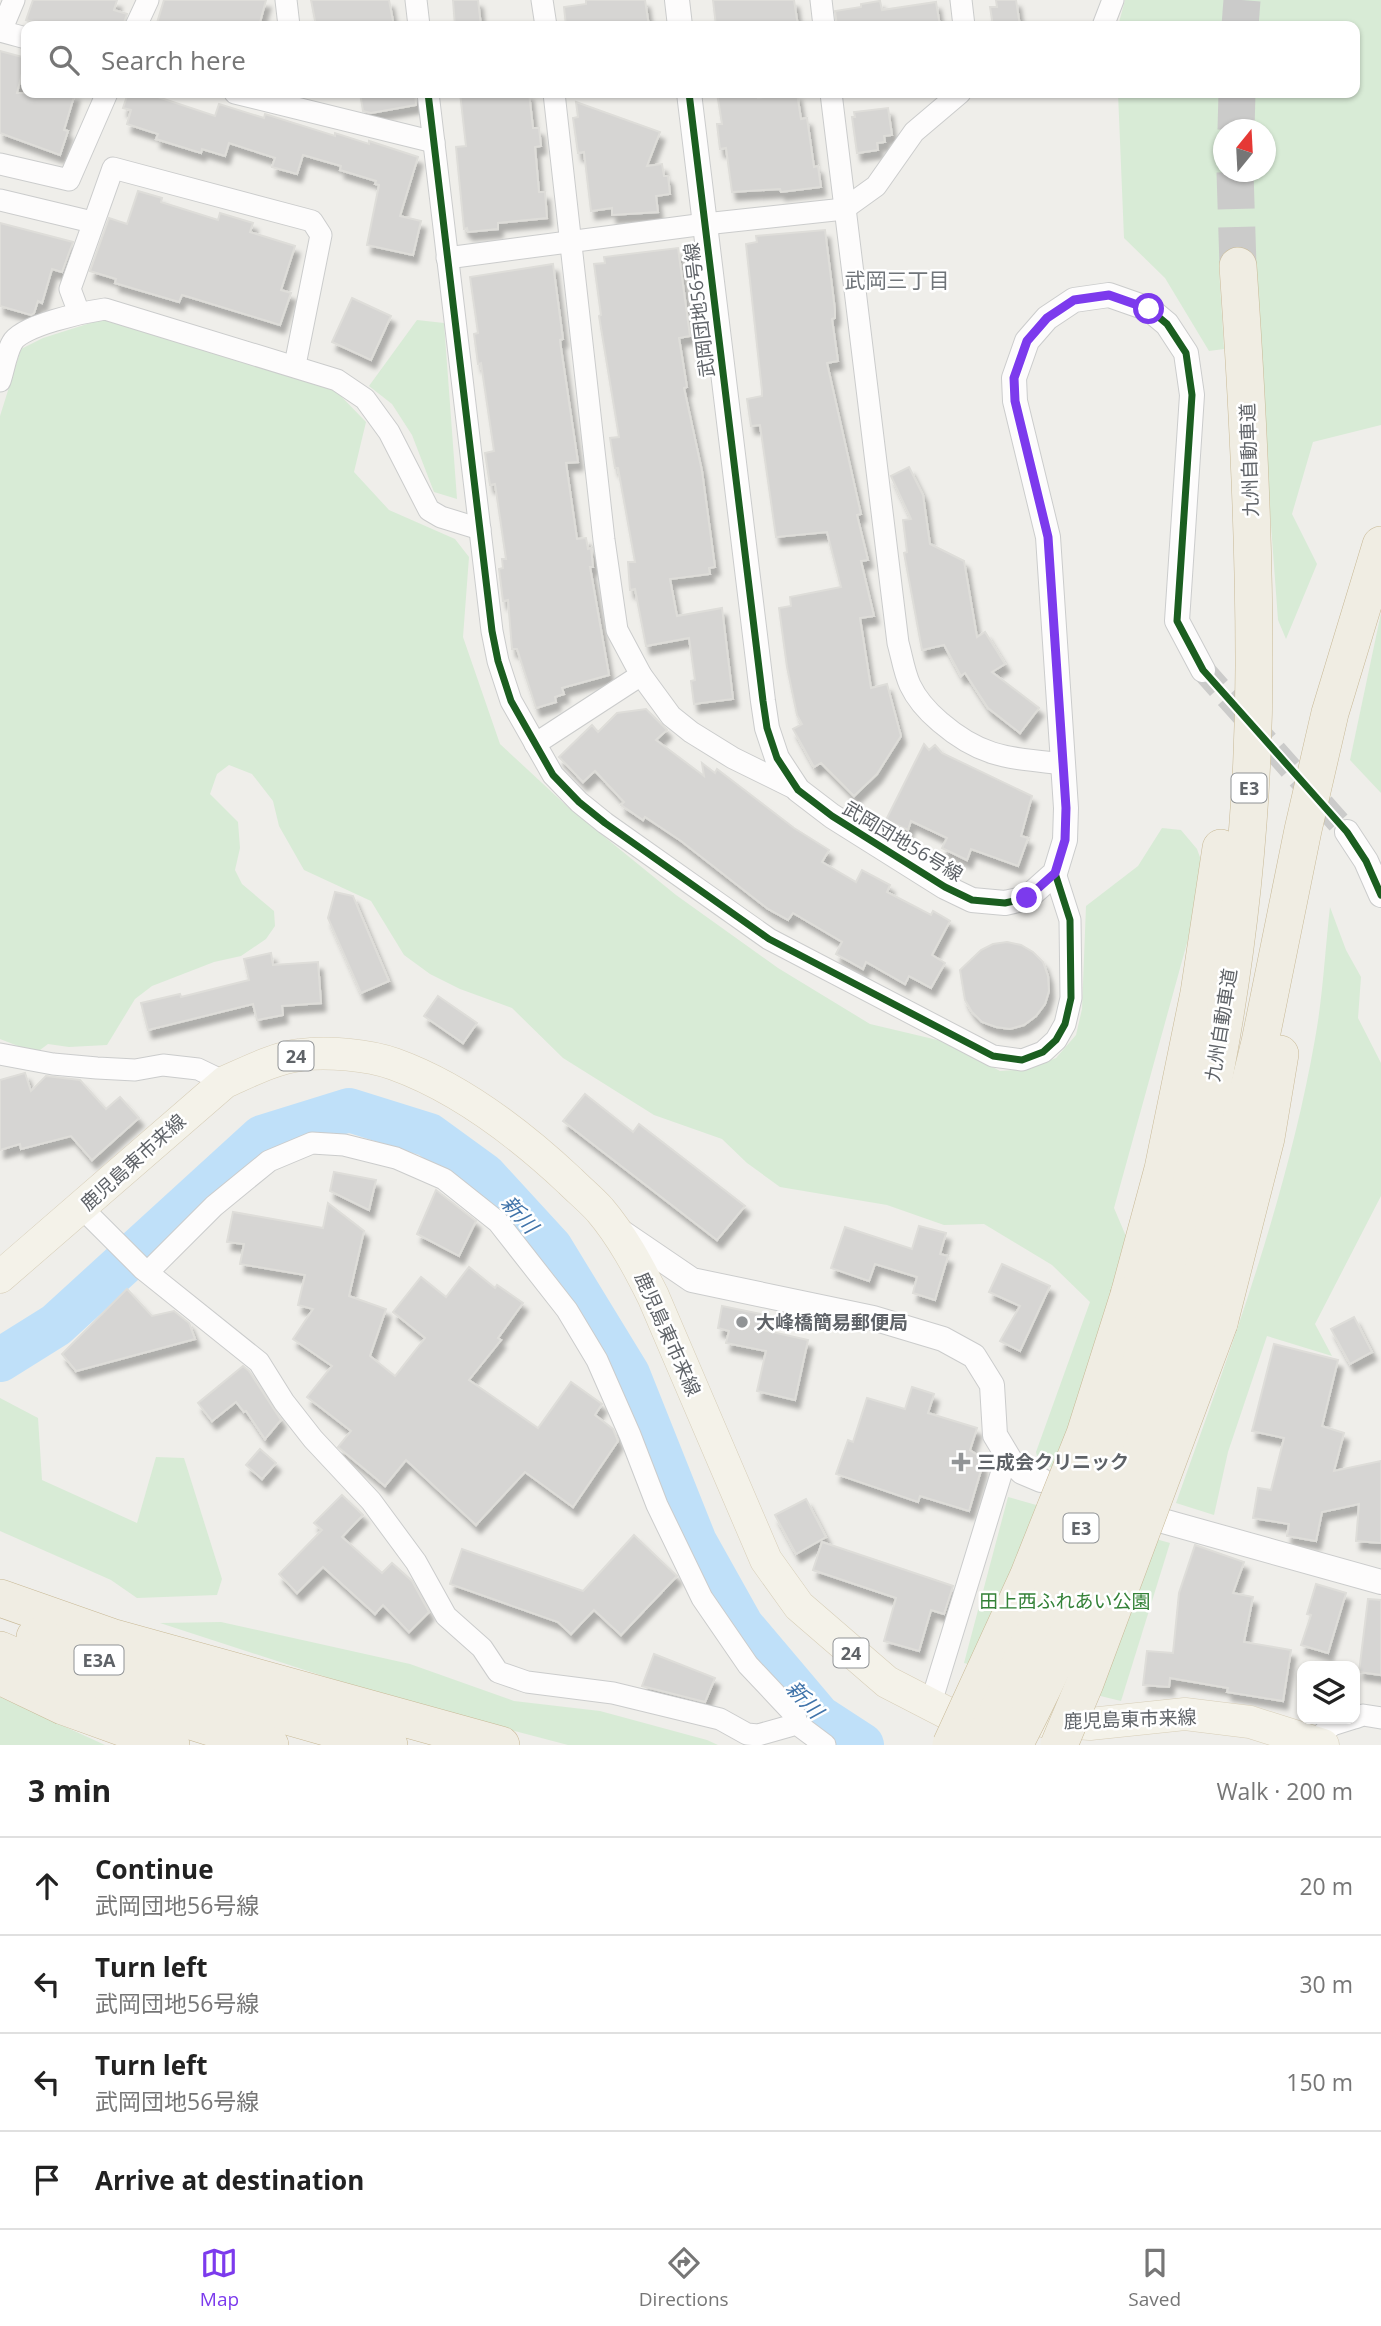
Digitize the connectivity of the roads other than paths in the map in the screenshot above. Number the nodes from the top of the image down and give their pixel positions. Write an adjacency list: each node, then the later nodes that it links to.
1 (14, 0): 18 (street)
2 (148, 0): 10 (street)
3 (286, 0): 11 (street)
4 (416, 0): 12 (street)
5 (542, 0): 13 (street)
6 (677, 0): 14 (street)
7 (821, 0): 15 (street)
8 (961, 0): 16 (street)
9 (1112, 0): 17 (street)
10 (138, 21)
11 (288, 21)
12 (418, 21)
13 (545, 21)
14 (679, 21)
15 (823, 21)
16 (963, 21)
17 (1104, 21)
18 (0, 31): 19 (street)
19 (21, 37)
20 (105, 98): 29 (street)
21 (274, 98): 27 (street)
22 (429, 98): 28 (street)
23 (555, 98): 34 (street)
24 (689, 98): 33 (street, 武岡団地56号線)
25 (832, 98): 31 (street)
26 (954, 98): 31 (street)
27 (298, 101): 28 (street)
28 (434, 142): 35 (street)
29 (0, 164)
30 (0, 200): 32 (street)
31 (844, 209): 33 (street); 46 (street)
32 (92, 222): 37 (street); 39 (street)
33 (705, 224): 34 (street); 47 (street, 武岡団地56号線)
34 (571, 241): 35 (street); 44 (street)
35 (447, 258): 41 (street)
36 (1238, 266): 57 (highway, 九州自動車道 / E3)
37 (79, 313): 38 (street); 39 (street)
38 (6, 339): 40 (street)
39 (295, 365): 41 (street)
40 (0, 381)
41 (480, 529): 45 (street)
42 (1381, 545): 57 (highway, 九州自動車道 / E3)
43 (1203, 670): 46 (street)
44 (641, 675): 45 (street); 47 (street)
45 (535, 744): 49 (street)
46 (1064, 764): 49 (street)
47 (798, 790): 49 (street, 武岡団地56号線)
48 (1347, 832): 50 (street)
49 (1055, 873)
50 (1381, 895)
51 (0, 1054): 52 (street)
52 (225, 1082): 53 (main road, 鹿児島東市来線 / 24); 54 (main road, 鹿児島東市来線 / 24)
53 (82, 1208): 55 (street); 56 (main road, 鹿児島東市来線 / 24)
54 (612, 1226): 58 (street); 66 (main road, 鹿児島東市来線 / 24)
55 (146, 1271): 69 (street); 69 (street)
56 (0, 1277)
57 (1175, 1309): 77 (highway, bridge); 78 (highway, 九州自動車道 / E3, bridge); 79 (highway, 九州自動車道 / E3, bridge); 80 (highway, bridge)
58 (1007, 1455): 59 (street); 66 (street)
59 (1041, 1480)
60 (1163, 1521): 61 (street)
61 (1381, 1582)
62 (0, 1598): 75 (highway)
63 (0, 1623): 74 (highway, E3A)
64 (0, 1650): 73 (highway, E3A)
65 (0, 1676): 72 (highway)
66 (930, 1706): 71 (main road, 鹿児島東市来線 / 24)
67 (1360, 1716): 68 (street)
68 (1381, 1718)
69 (797, 1724): 76 (street)
70 (1332, 1724): 71 (street)
71 (1319, 1744)
72 (171, 1745)
73 (270, 1745)
74 (389, 1745)
75 (501, 1745)
76 (825, 1745)
77 (951, 1745)
78 (982, 1745)
79 (1014, 1745)
80 (1059, 1745)

